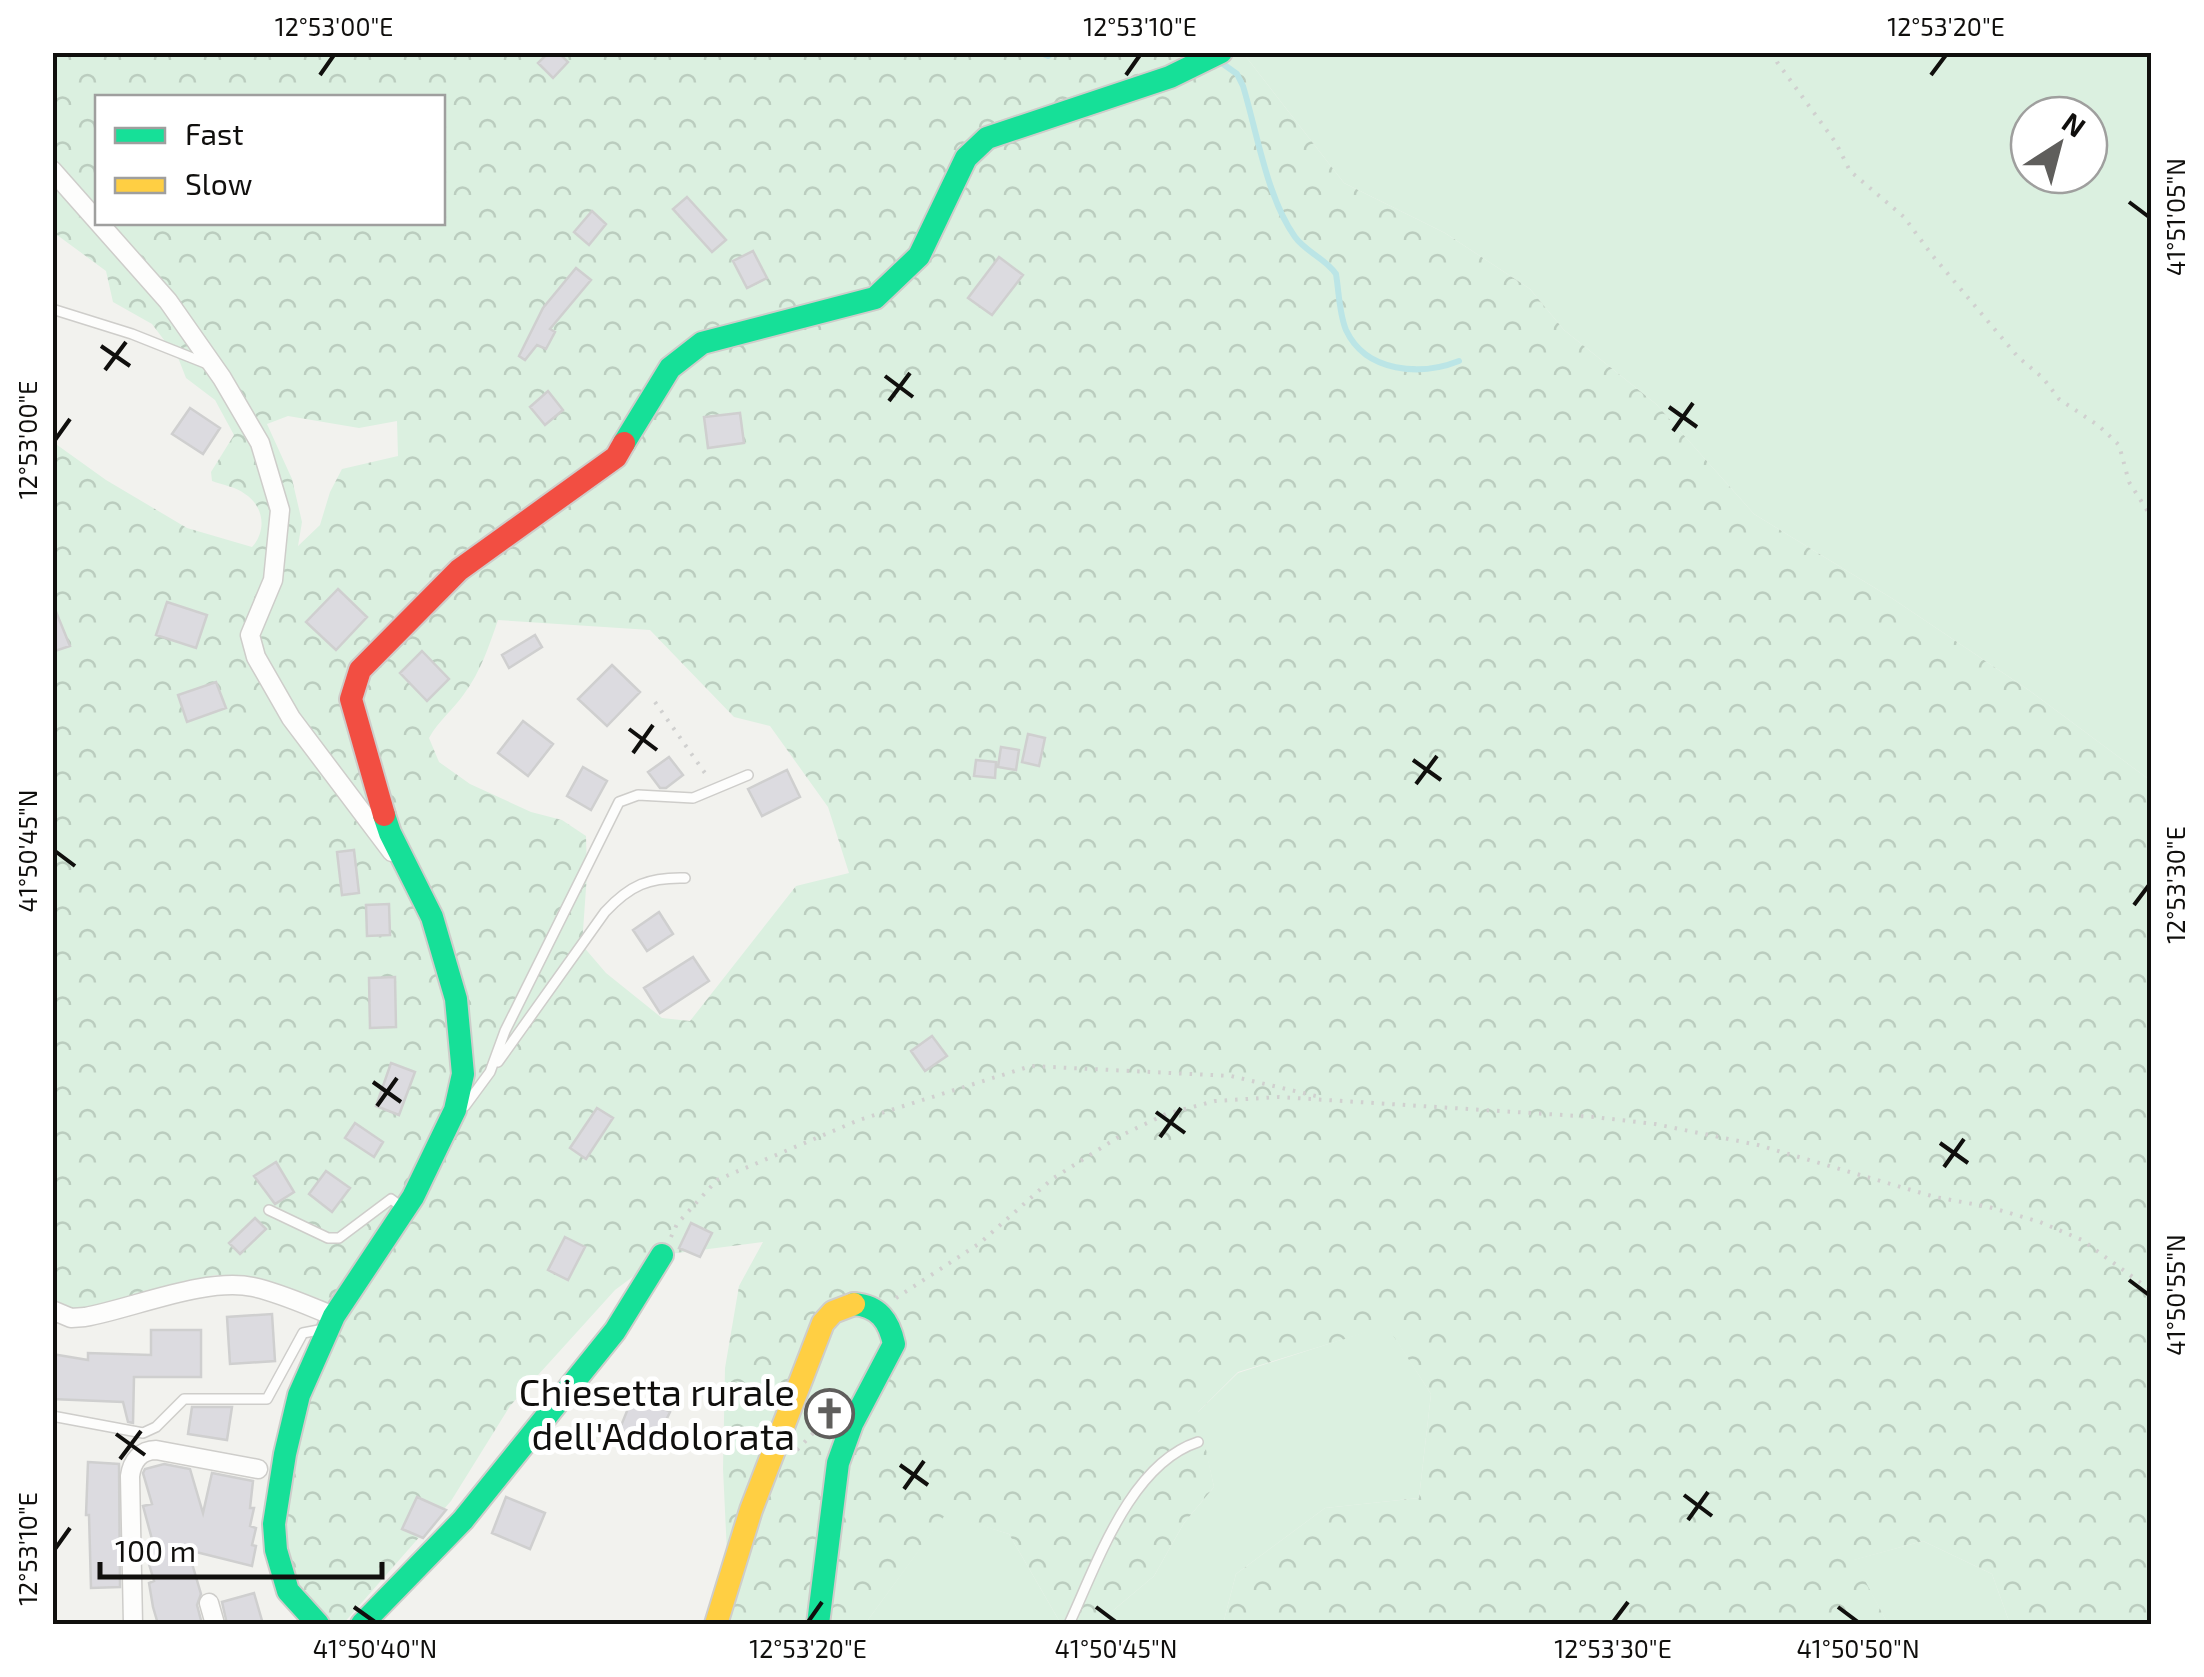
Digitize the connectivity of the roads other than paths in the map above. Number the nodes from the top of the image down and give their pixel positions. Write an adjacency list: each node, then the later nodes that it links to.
1 (1221, 52): 8 (street)
2 (52, 170): 3 (street)
3 (95, 219)
4 (101, 225): 6 (street)
5 (52, 309): 6 (lane)
6 (214, 367): 8 (street)
7 (748, 775): 10 (lane)
8 (411, 874): 11 (street)
9 (686, 878): 10 (lane)
10 (490, 1072): 11 (lane)
11 (440, 1141): 12 (street)
12 (405, 1209): 13 (lane); 16 (street)
13 (269, 1210)
14 (662, 1255): 24 (street)
15 (52, 1310): 16 (street)
16 (331, 1322): 17 (lane); 23 (street)
17 (52, 1416)
18 (1198, 1442): 27 (lane)
19 (258, 1470): 21 (street)
20 (209, 1604): 22 (street)
21 (132, 1624)
22 (215, 1624)
23 (318, 1624)
24 (362, 1624)
25 (716, 1624): 26 (street)
26 (818, 1624)
27 (1069, 1624)

